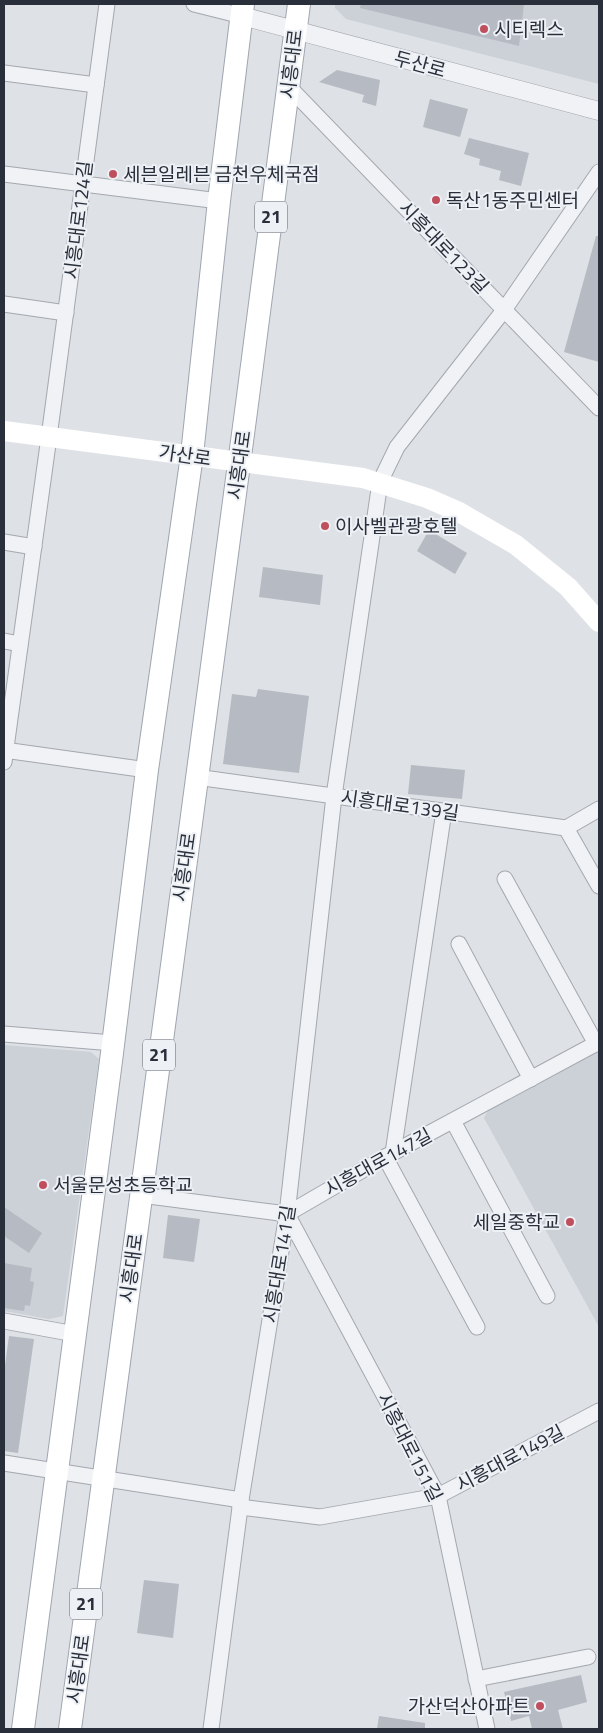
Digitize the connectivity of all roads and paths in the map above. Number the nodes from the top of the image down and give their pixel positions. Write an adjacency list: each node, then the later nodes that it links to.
1 (107, 4): 7 (street, 시흥대로124길)
2 (194, 4): 4 (street)
3 (299, 4): 5 (main road, 시흥대로 / 21)
4 (242, 10): 5 (street, 두산로); 13 (main road, 21)
5 (295, 30): 8 (main road, 시흥대로 / 21); 9 (street, 두산로)
6 (4, 73): 7 (street)
7 (96, 85): 12 (street, 시흥대로124길)
8 (288, 86): 15 (street, 시흥대로123길); 21 (main road, 시흥대로 / 21)
9 (599, 112)
10 (599, 172): 15 (street)
11 (4, 174): 12 (street)
12 (83, 185): 13 (street); 16 (street, 시흥대로124길)
13 (218, 201): 20 (main road, 21)
14 (4, 304): 16 (street)
15 (504, 310): 17 (street, 시흥대로123길); 22 (street)
16 (66, 313): 19 (street, 시흥대로124길)
17 (599, 408)
18 (4, 430): 19 (main road, 가산로)
19 (50, 437): 20 (main road, 가산로); 24 (street)
20 (192, 456): 21 (main road, 가산로); 29 (main road, 21)
21 (239, 462): 22 (main road, 가산로); 30 (main road, 시흥대로 / 21)
22 (380, 482): 25 (main road, 가산로); 31 (street)
23 (4, 542): 24 (street)
24 (34, 547): 27 (street)
25 (599, 622)
26 (4, 641): 27 (street)
27 (20, 644): 28 (street)
28 (4, 754): 29 (street)
29 (147, 770): 39 (main road, 21)
30 (196, 777): 31 (street, 시흥대로139길); 44 (main road, 시흥대로 / 21)
31 (334, 796): 33 (street, 시흥대로139길); 45 (street, 시흥대로141길)
32 (599, 808): 34 (street)
33 (444, 811): 34 (street, 시흥대로139길); 43 (street)
34 (566, 828): 36 (street)
35 (505, 879): 40 (street)
36 (599, 886)
37 (459, 944): 41 (street)
38 (4, 1034): 39 (street)
39 (113, 1043): 49 (main road, 21)
40 (598, 1043): 41 (street, 시흥대로147길)
41 (531, 1079): 42 (street, 시흥대로147길)
42 (453, 1121): 43 (street, 시흥대로147길); 46 (street)
43 (389, 1155): 45 (street, 시흥대로147길); 48 (street)
44 (141, 1195): 45 (street); 53 (main road, 시흥대로 / 21)
45 (287, 1214): 54 (street, 시흥대로151길); 55 (street, 시흥대로141길)
46 (547, 1296)
47 (4, 1321): 49 (street)
48 (477, 1328)
49 (75, 1334): 52 (main road, 21)
50 (599, 1411): 54 (street, 시흥대로149길)
51 (4, 1463): 52 (street, 시흥대로149길)
52 (57, 1471): 53 (street, 시흥대로149길); 58 (main road, 21)
53 (103, 1478): 55 (street, 시흥대로149길); 59 (main road, 시흥대로 / 21)
54 (438, 1496): 55 (street, 시흥대로149길); 57 (street, 시흥대로151길)
55 (241, 1504): 60 (street, 시흥대로141길)
56 (588, 1657): 57 (street)
57 (476, 1679): 61 (street, 시흥대로151길)
58 (23, 1729)
59 (70, 1729)
60 (211, 1729)
61 (487, 1729)

